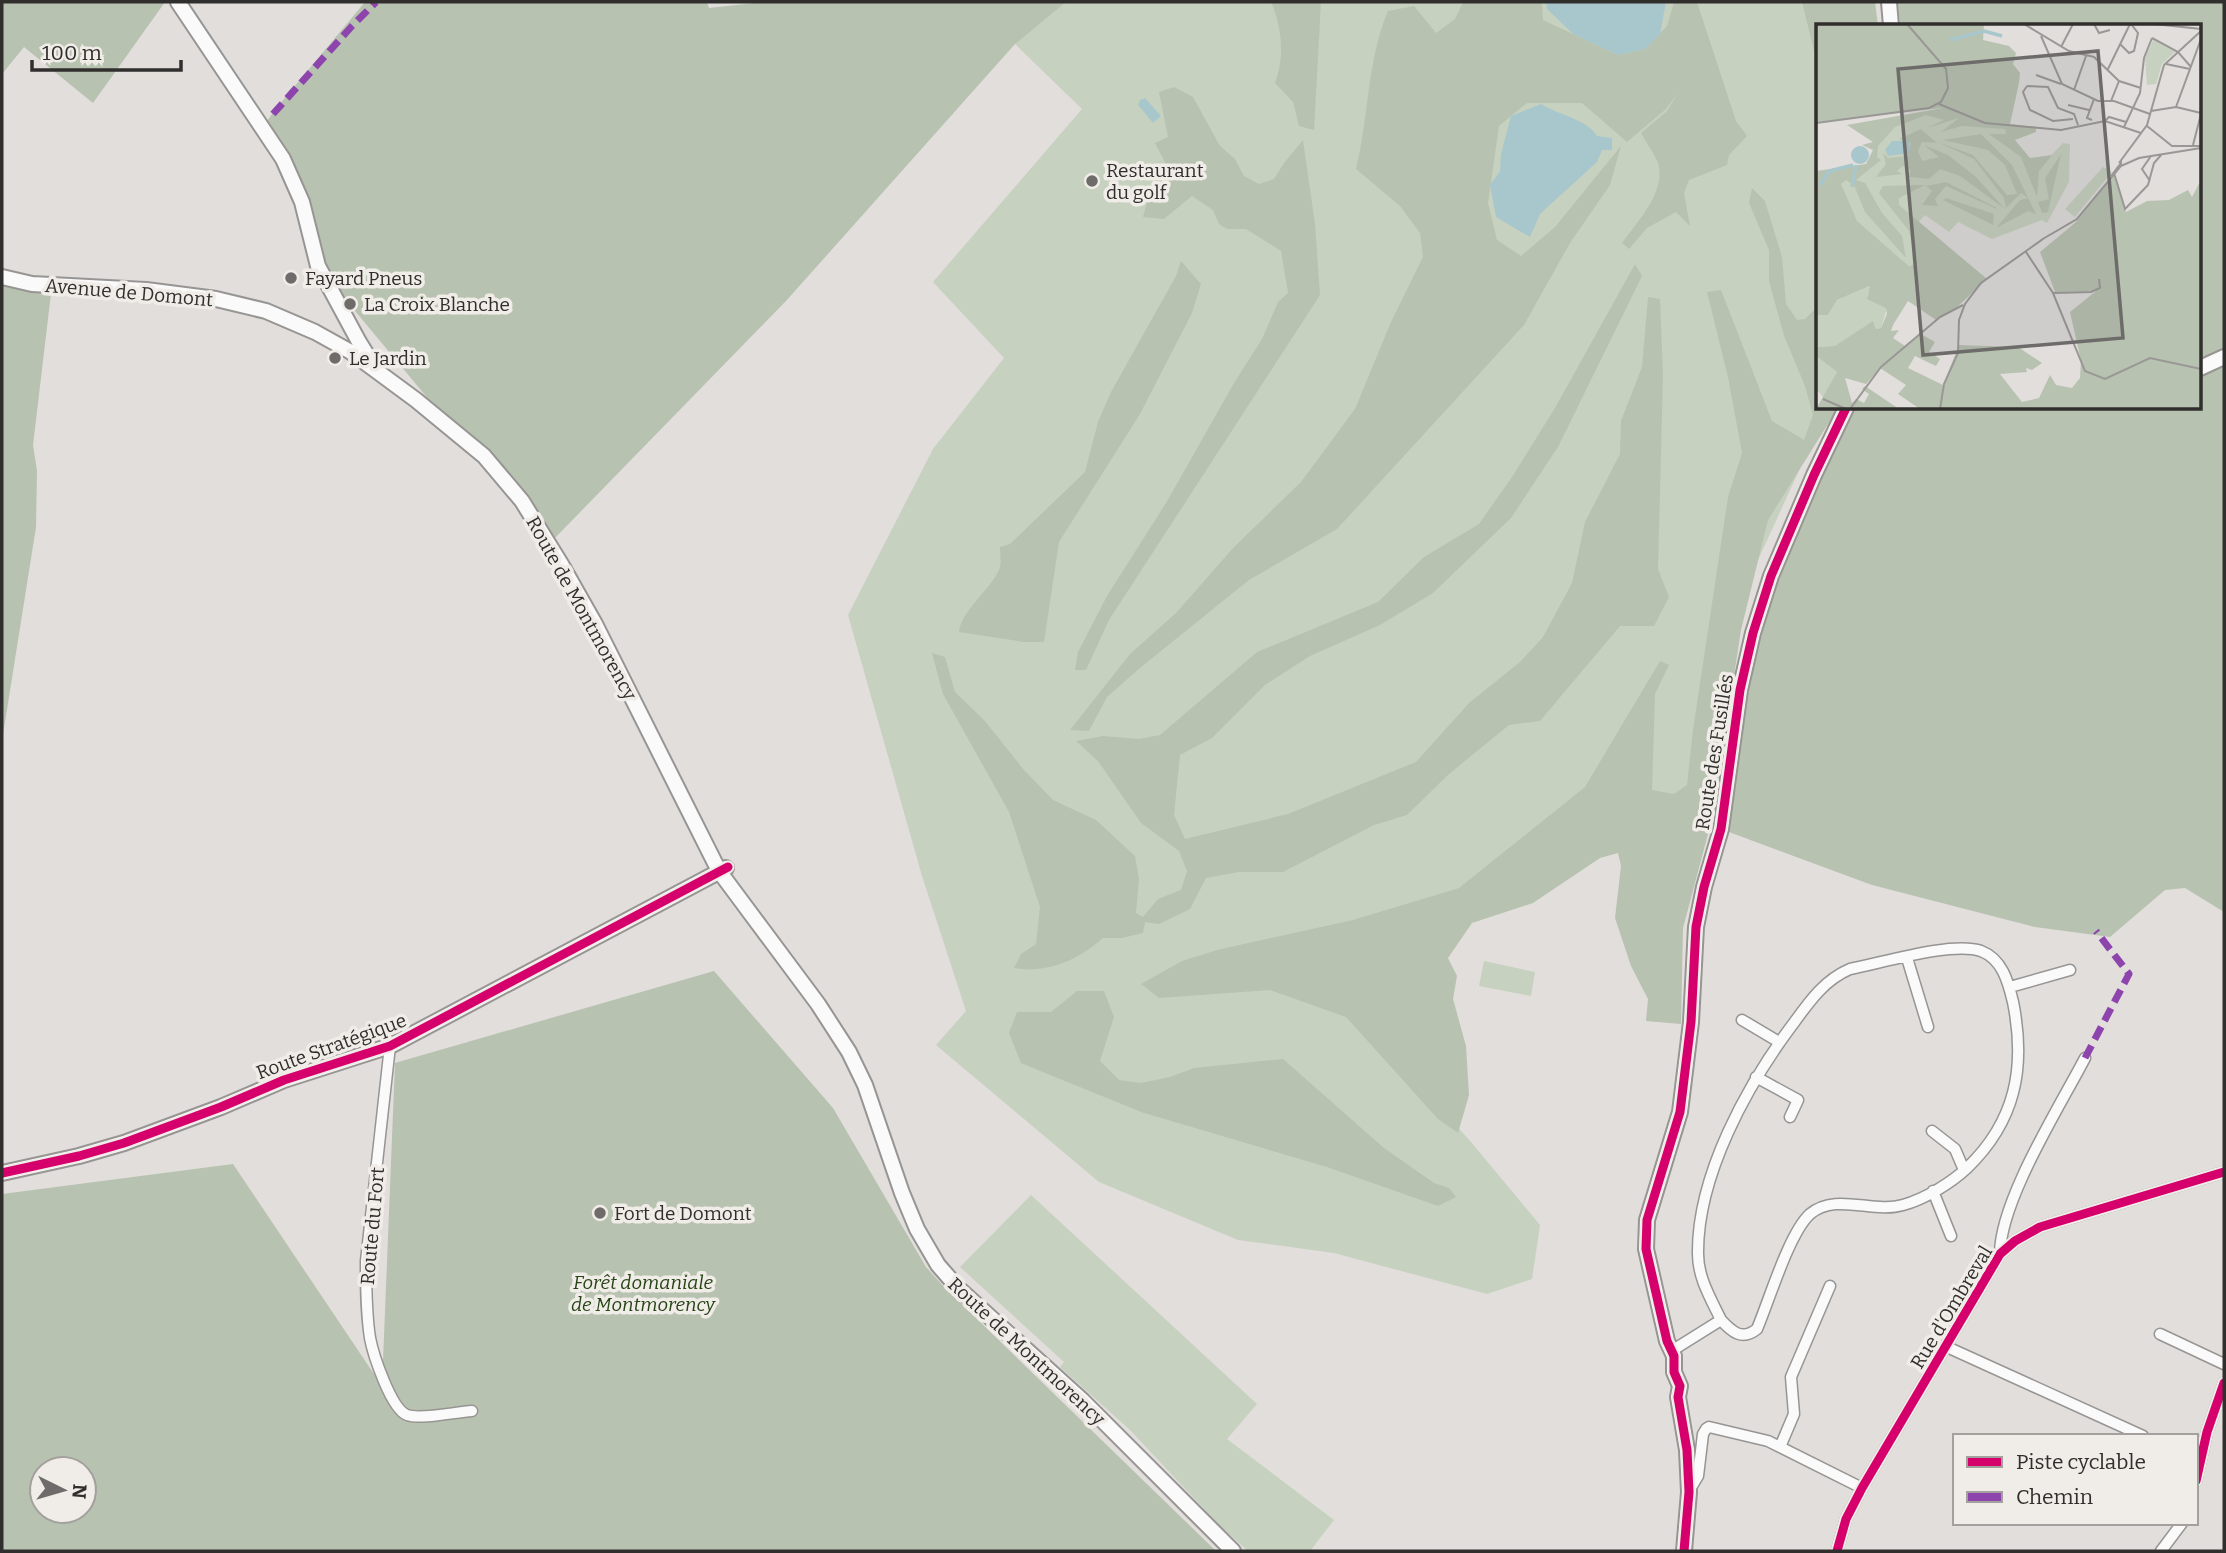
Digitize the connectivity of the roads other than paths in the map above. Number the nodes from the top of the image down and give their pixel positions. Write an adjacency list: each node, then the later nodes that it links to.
1 (178, 2): 5 (main road)
2 (1889, 2): 3 (main road)
3 (1891, 24)
4 (2, 277): 7 (main road, Avenue de Domont)
5 (332, 295): 6 (main road); 7 (main road)
6 (353, 329): 7 (main road); 10 (main road)
7 (335, 343): 10 (main road, Avenue de Domont)
8 (2224, 357): 9 (main road)
9 (2202, 367)
10 (388, 379): 12 (main road, Route de Montmorency)
11 (1845, 410): 34 (main road, Route des Fusillés)
12 (723, 869): 19 (main road, Route Stratégique); 44 (main road, Route de Montmorency)
13 (1907, 958): 15 (street); 17 (street); 18 (street)
14 (2070, 970): 15 (street)
15 (2010, 987): 24 (street)
16 (1742, 1020): 18 (street)
17 (1928, 1027)
18 (1779, 1042): 21 (street)
19 (390, 1046): 26 (main road, Route Stratégique); 37 (street, Route du Fort)
20 (2085, 1058): 29 (street)
21 (1756, 1077): 22 (street); 31 (street)
22 (1790, 1117)
23 (1932, 1131): 24 (street)
24 (1964, 1170): 27 (street)
25 (2224, 1172): 29 (street, Rue d'Ombreval)
26 (2, 1173)
27 (1933, 1192): 28 (street); 31 (street)
28 (1951, 1236)
29 (2000, 1255): 33 (street, Rue d'Ombreval)
30 (1830, 1286): 39 (street)
31 (1721, 1320): 34 (street)
32 (2160, 1334): 35 (street)
33 (1947, 1347): 38 (street); 41 (street, Rue d'Ombreval)
34 (1673, 1350): 42 (main road, Route des Fusillés)
35 (2224, 1364)
36 (2224, 1383): 40 (street)
37 (472, 1411)
38 (2139, 1434)
39 (1780, 1447): 41 (street); 42 (street)
40 (2198, 1459)
41 (1862, 1488): 46 (street, Rue d'Ombreval)
42 (1689, 1492): 45 (main road, Route des Fusillés)
43 (2180, 1525): 47 (street)
44 (1233, 1551)
45 (1684, 1551)
46 (1837, 1551)
47 (2161, 1551)

